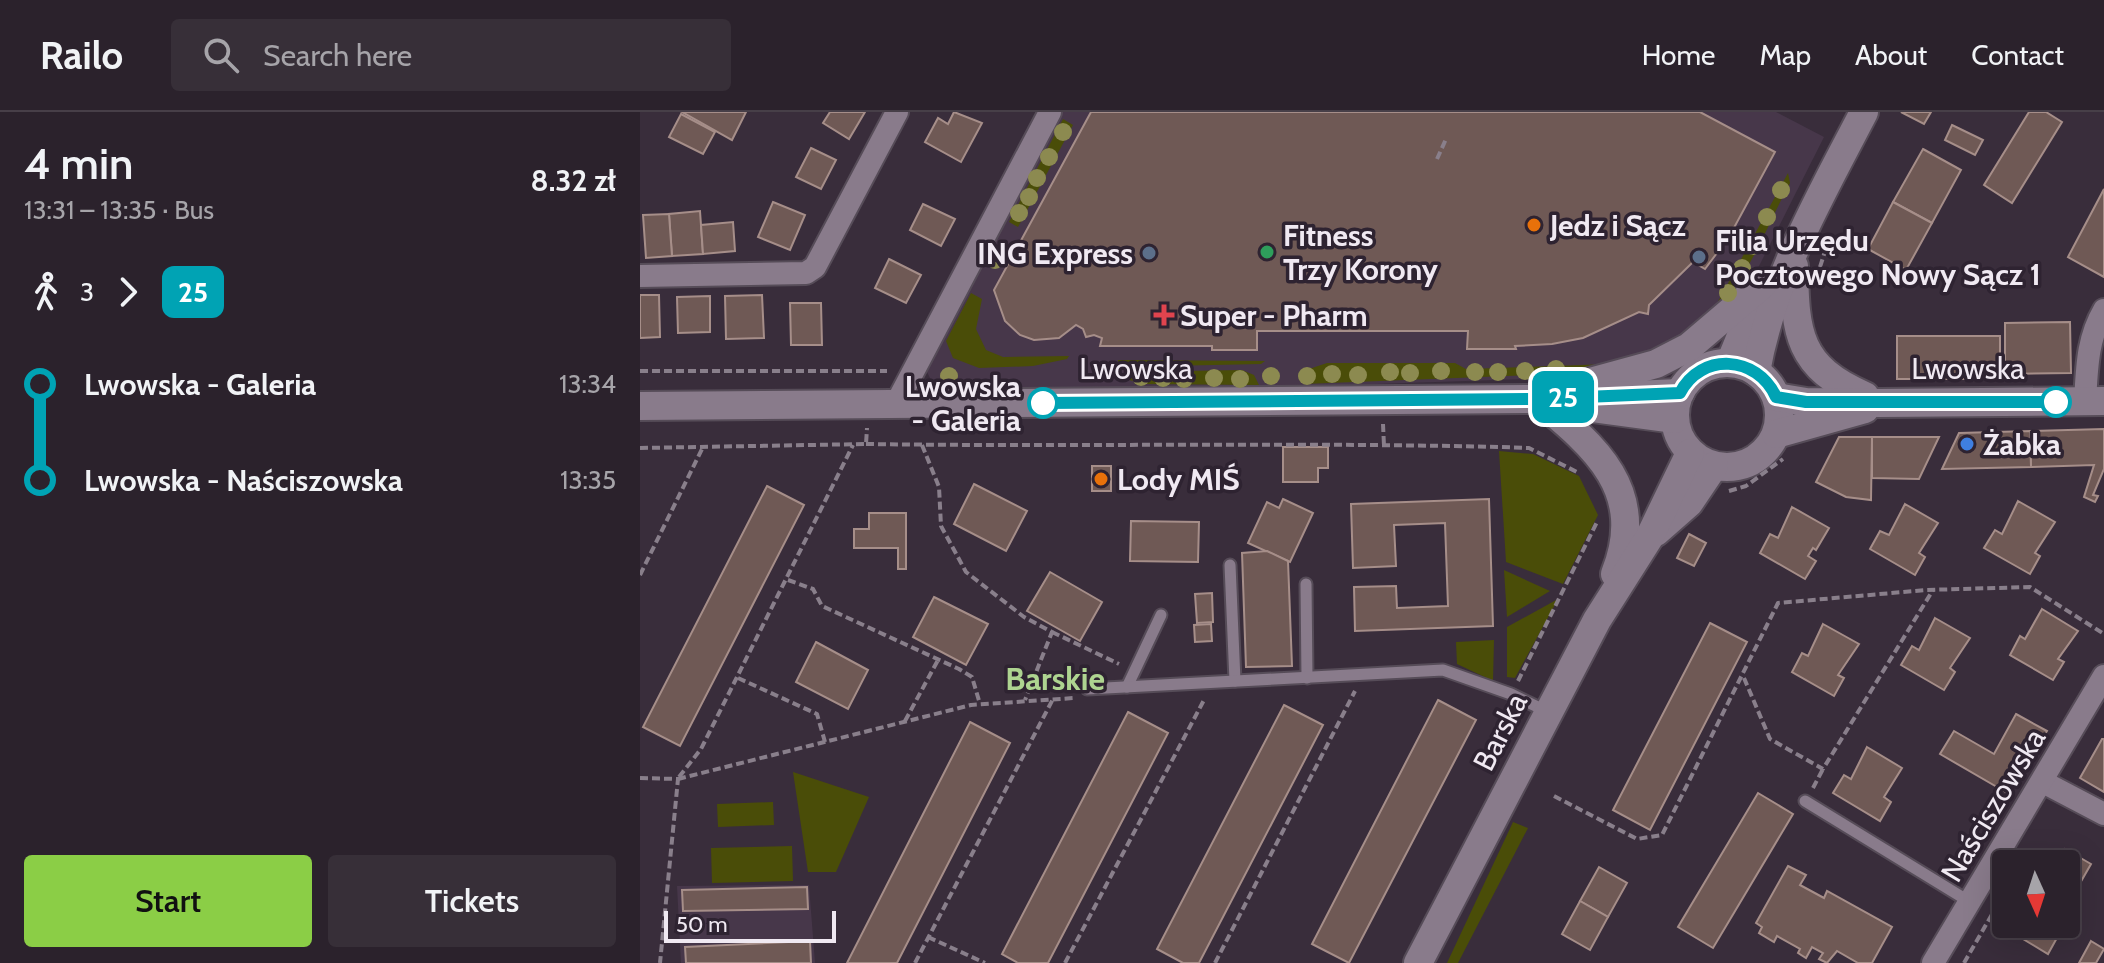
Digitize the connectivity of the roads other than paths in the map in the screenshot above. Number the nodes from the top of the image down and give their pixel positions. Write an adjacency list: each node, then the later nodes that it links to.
1 (897, 112): 5 (street)
2 (1050, 112): 13 (street)
3 (1864, 112): 4 (street)
4 (1793, 251): 6 (street); 8 (street); 12 (street)
5 (640, 276)
6 (1763, 284): 8 (street); 10 (street)
7 (2104, 310): 11 (street)
8 (1743, 368): 9 (street); 15 (street)
9 (1776, 397): 12 (street, Lwowska); 16 (street)
10 (1537, 399): 13 (street, Lwowska); 15 (street, Lwowska); 22 (street)
11 (2094, 402): 12 (street, Lwowska)
12 (1880, 403): 16 (street, Lwowska)
13 (896, 404): 14 (street, Lwowska)
14 (640, 406)
15 (1677, 406): 17 (street)
16 (1776, 434): 17 (street)
17 (1702, 459): 18 (street, Barska); 18 (street, Barska)
18 (1649, 538): 22 (street, Barska)
19 (1230, 565): 25 (lane)
20 (1306, 584): 24 (lane)
21 (1161, 615): 26 (lane)
22 (1597, 620): 28 (street, Barska)
23 (2104, 676): 29 (street, Naściszowska)
24 (1307, 678): 25 (lane); 28 (lane)
25 (1235, 681): 26 (lane)
26 (1127, 687): 27 (lane)
27 (1087, 689)
28 (1548, 712): 33 (street, Barska)
29 (2043, 782): 31 (street); 32 (street, Naściszowska)
30 (1805, 801): 32 (lane)
31 (2104, 814)
32 (1970, 902): 34 (street, Naściszowska)
33 (1418, 963)
34 (1933, 963)

